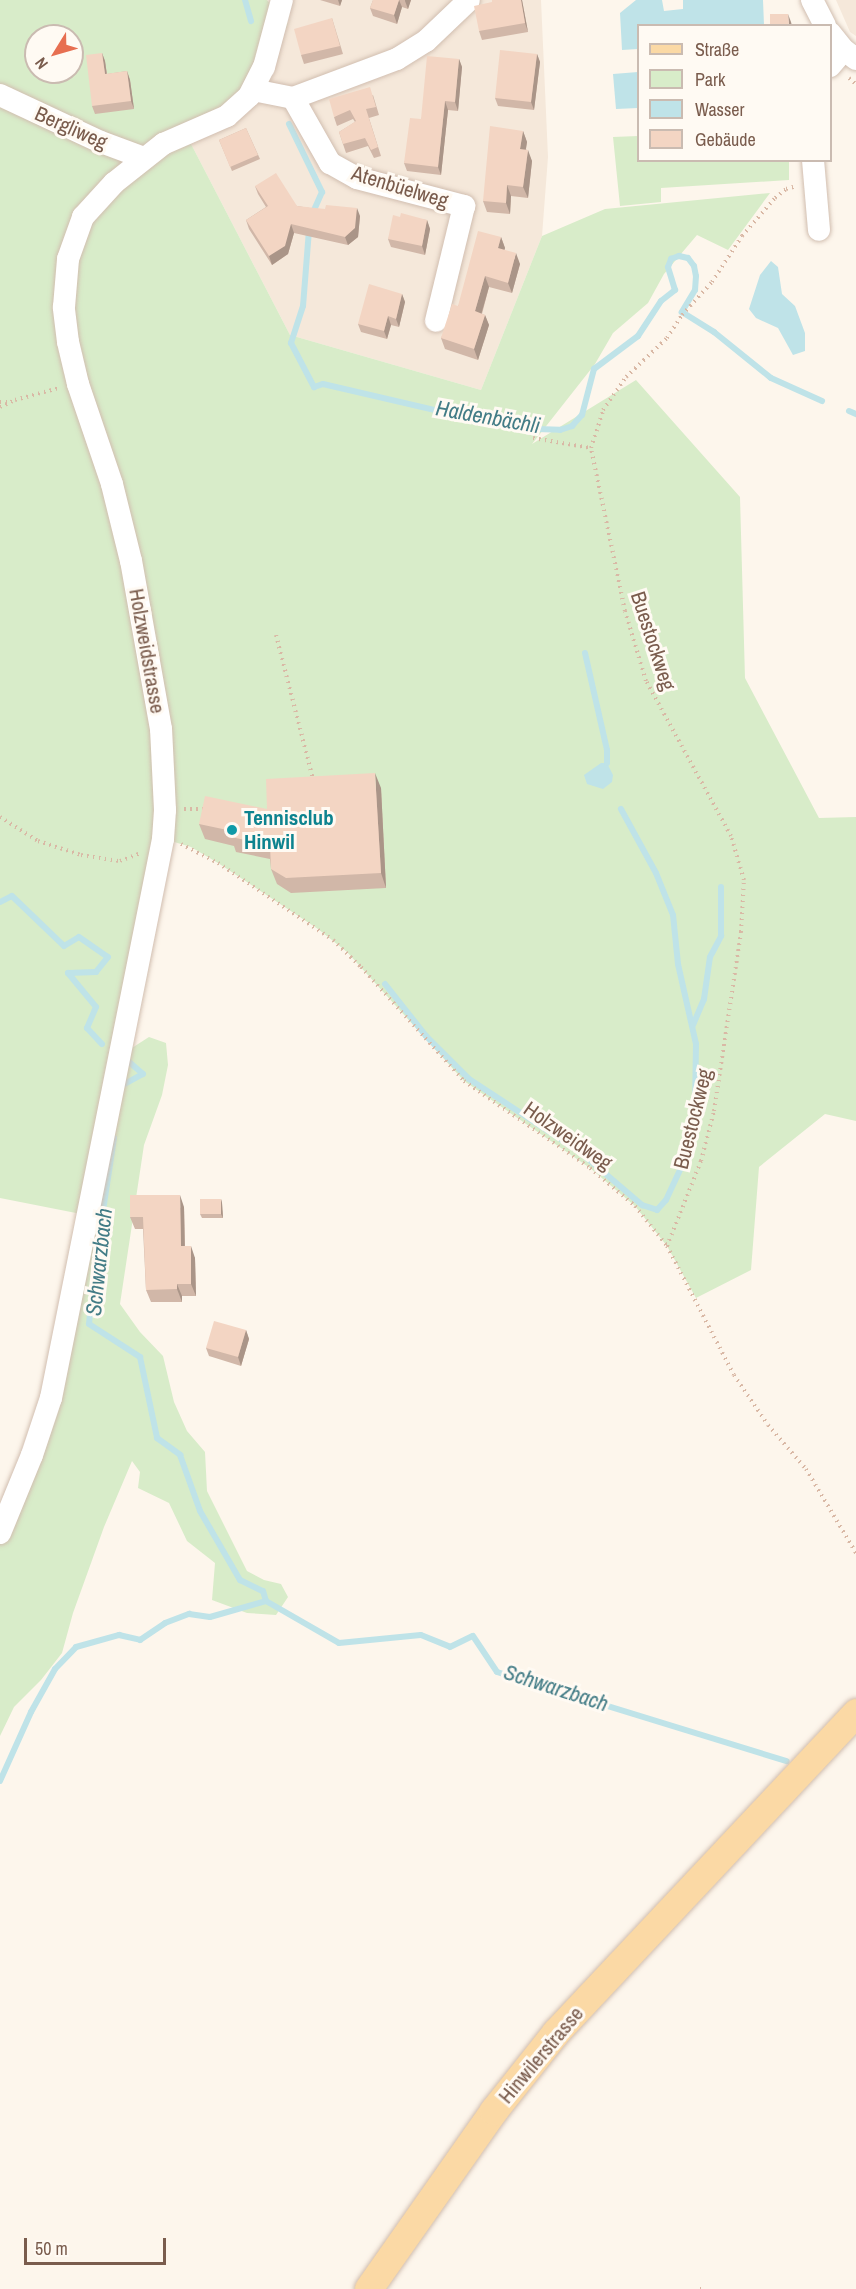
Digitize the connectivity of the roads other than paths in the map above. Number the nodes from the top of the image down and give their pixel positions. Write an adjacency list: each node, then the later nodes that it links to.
1 (282, 0): 5 (street, Holzweidstrasse)
2 (469, 0): 7 (street)
3 (812, 0): 4 (street)
4 (824, 24)
5 (253, 90): 7 (street); 8 (street, Holzweidstrasse)
6 (0, 95): 8 (street, Bergliweg)
7 (293, 98): 11 (street, Atenbüelweg)
8 (144, 158): 12 (street, Holzweidstrasse)
9 (814, 171): 10 (street)
10 (819, 230)
11 (436, 321)
12 (0, 1533)
13 (856, 1713): 14 (main road, Hinwilerstrasse)
14 (369, 2289)

